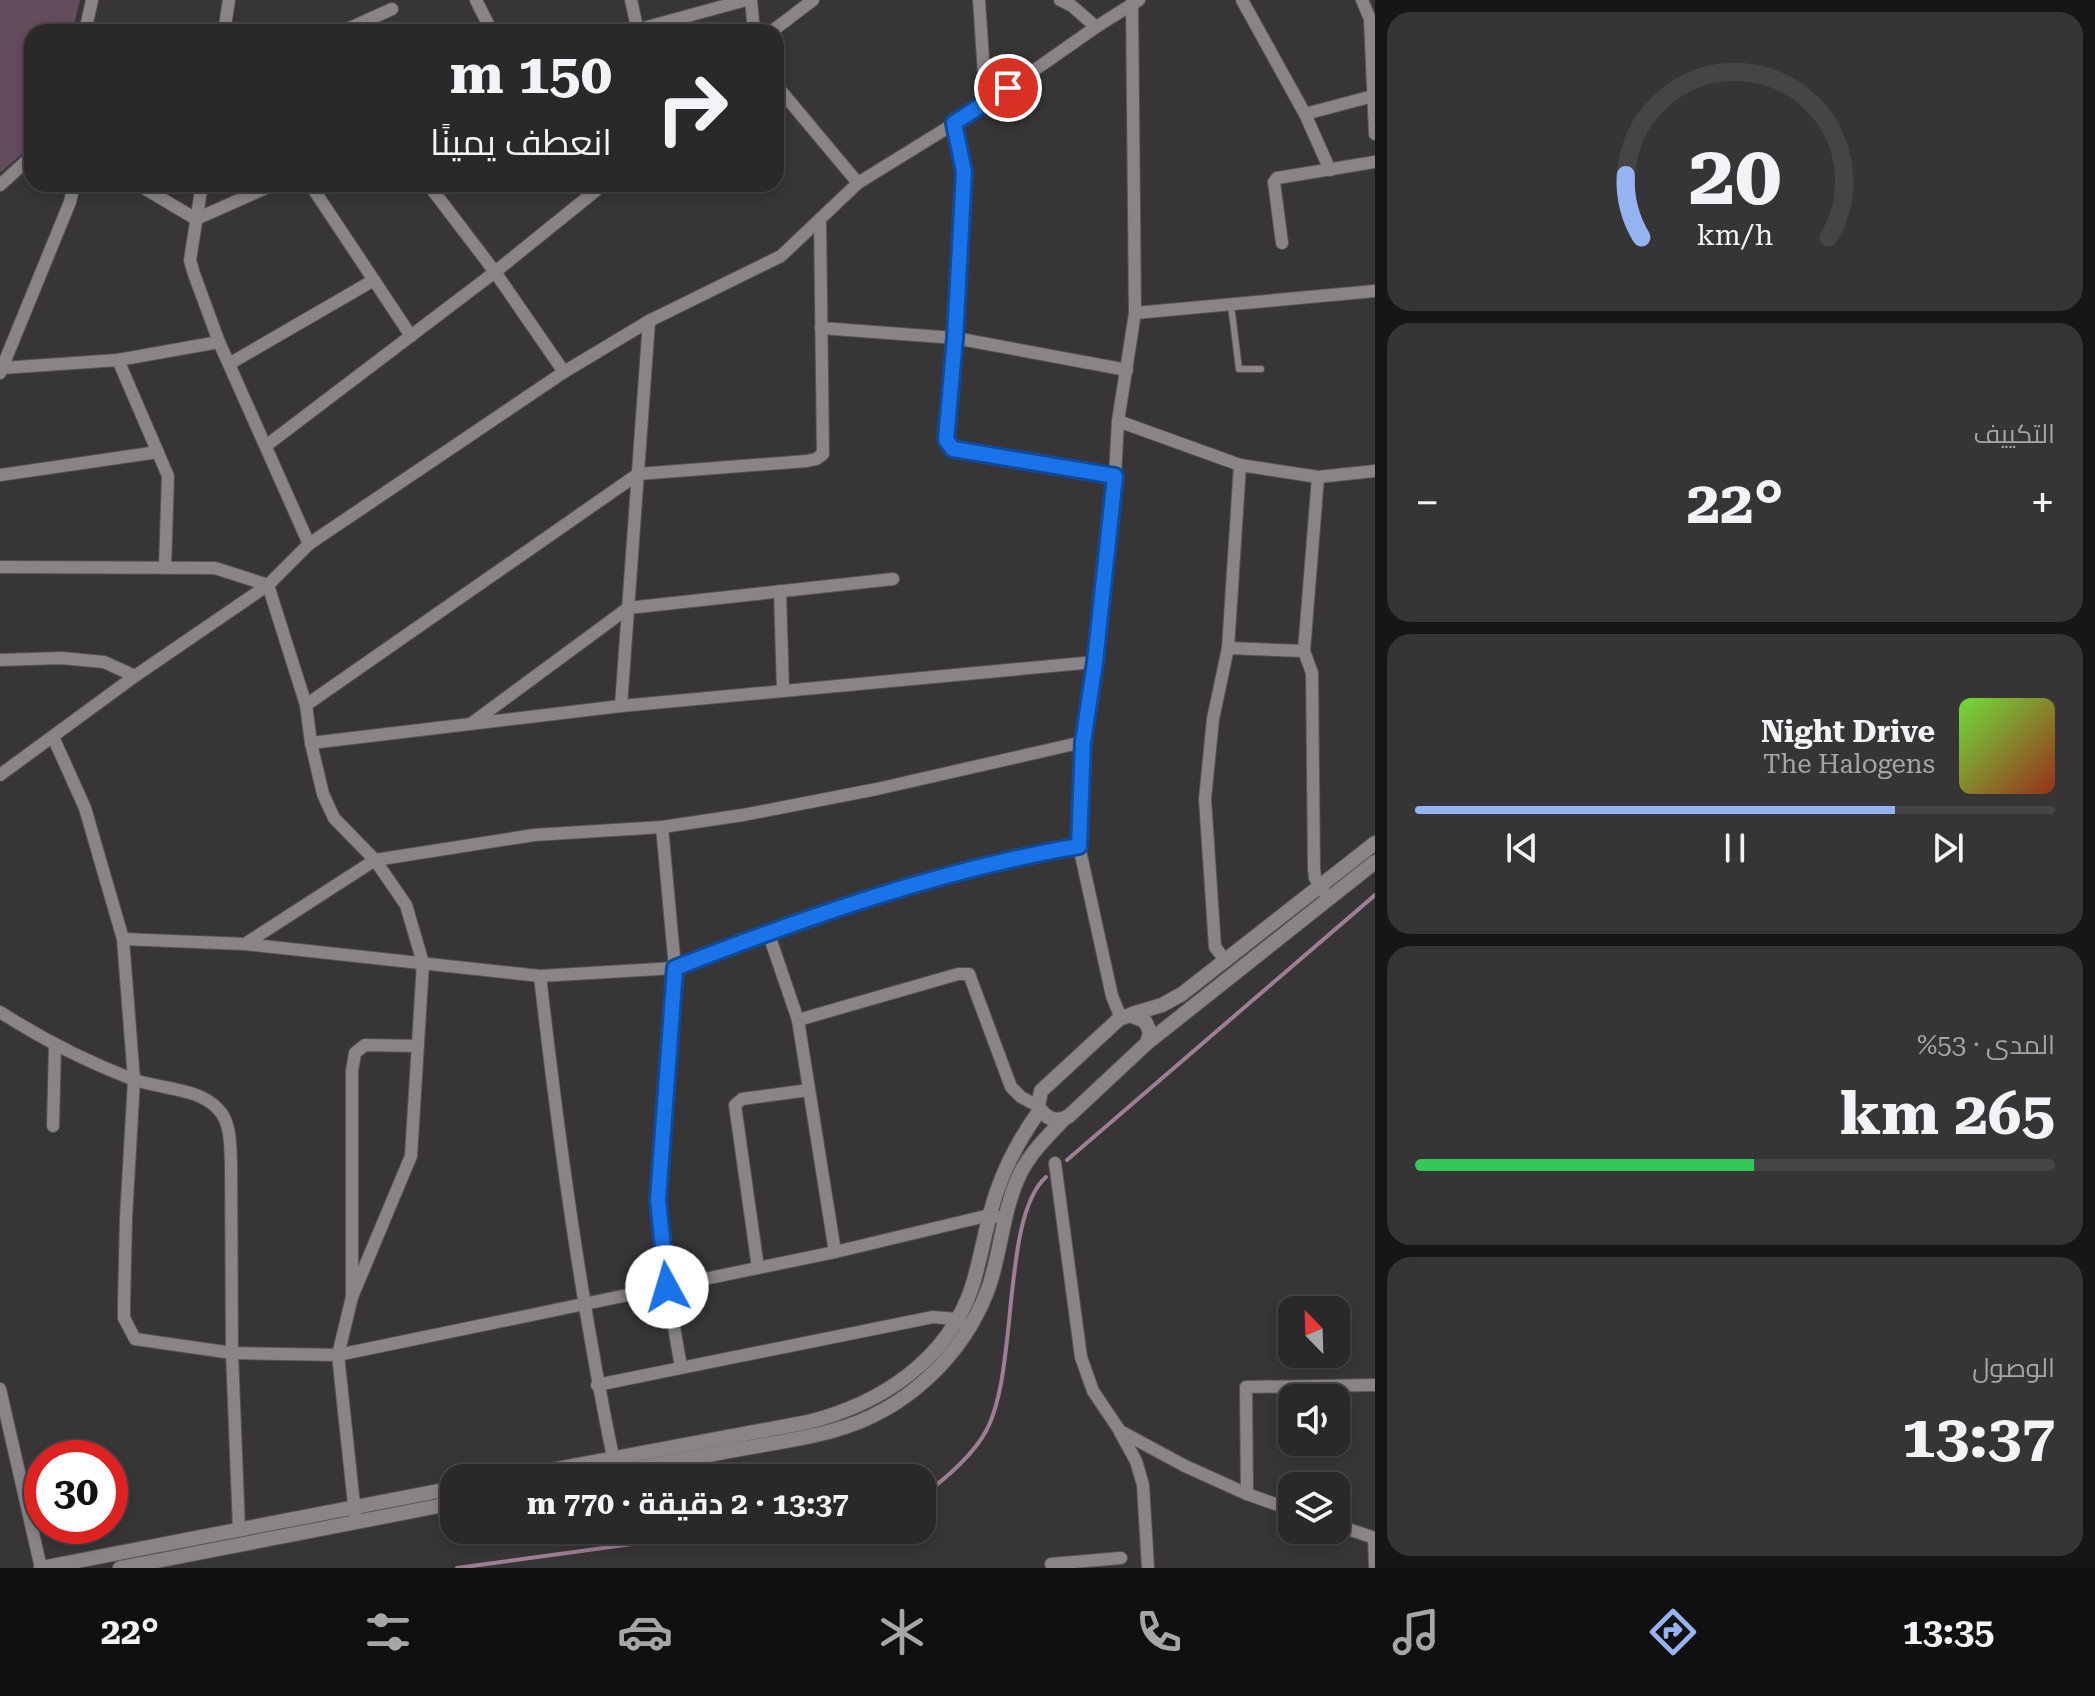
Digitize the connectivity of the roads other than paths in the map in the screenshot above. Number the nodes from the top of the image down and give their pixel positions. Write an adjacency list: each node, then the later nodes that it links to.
1 (92, 0): 13 (street)
2 (229, 0): 14 (street)
3 (476, 0): 16 (street)
4 (631, 0): 17 (street)
5 (749, 0): 18 (street); 19 (street)
6 (813, 0): 20 (street)
7 (979, 0): 24 (street)
8 (1060, 0): 21 (street)
9 (1242, 0): 25 (street)
10 (1362, 0): 23 (street)
11 (1134, 2): 21 (street); 47 (street)
12 (392, 9): 15 (street)
13 (87, 24)
14 (225, 24)
15 (359, 24)
16 (488, 24)
17 (633, 24)
18 (660, 24)
19 (753, 24)
20 (782, 24)
21 (1096, 27): 24 (street)
22 (784, 95): 31 (street)
23 (1373, 96): 25 (street); 27 (street)
24 (986, 104): 26 (street)
25 (1305, 114): 30 (street)
26 (954, 123): 31 (street); 51 (street)
27 (1375, 134)
28 (1375, 162): 30 (street)
29 (24, 163): 32 (street)
30 (1330, 170): 42 (street)
31 (858, 183): 41 (street)
32 (0, 185)
33 (72, 192): 56 (street)
34 (150, 192): 40 (street)
35 (201, 192): 40 (street)
36 (257, 192): 40 (street)
37 (315, 192): 44 (street)
38 (434, 192): 43 (street)
39 (594, 192): 43 (street)
40 (196, 219): 52 (street)
41 (820, 219): 48 (street); 49 (street)
42 (1282, 243)
43 (495, 272): 50 (street); 58 (street)
44 (374, 280): 50 (street); 54 (street)
45 (1375, 291): 46 (street)
46 (1231, 305): 47 (street); 55 (lane)
47 (1135, 313): 57 (street)
48 (649, 321): 58 (street); 64 (street)
49 (821, 328): 51 (street); 64 (street)
50 (411, 336): 60 (street)
51 (955, 338): 57 (street); 66 (street)
52 (219, 342): 53 (street); 54 (street)
53 (118, 360): 56 (street); 61 (street)
54 (229, 364): 60 (street)
55 (1261, 369)
56 (1, 370)
57 (1127, 370): 59 (street)
58 (564, 372): 68 (street)
59 (1118, 421): 62 (street); 66 (street)
60 (267, 445): 68 (street)
61 (158, 452): 65 (street); 70 (street)
62 (1240, 465): 67 (street); 75 (street)
63 (1375, 471): 67 (street)
64 (638, 474): 74 (street); 81 (street)
65 (0, 475)
66 (1115, 476): 78 (street)
67 (1318, 477): 76 (street)
68 (309, 544): 72 (street)
69 (0, 567): 70 (street)
70 (165, 567): 72 (street)
71 (893, 579): 73 (street)
72 (268, 585): 79 (street); 81 (street)
73 (780, 591): 74 (street); 80 (street)
74 (628, 608): 82 (street); 83 (street)
75 (1228, 648): 76 (street); 97 (street)
76 (1304, 651): 93 (street)
77 (0, 660): 79 (street)
78 (1095, 662): 80 (street); 85 (street)
79 (135, 676): 84 (street)
80 (783, 691): 82 (street)
81 (306, 705): 86 (street)
82 (621, 706): 83 (street)
83 (471, 724): 86 (street)
84 (53, 737): 87 (street); 95 (street)
85 (1083, 742): 88 (street); 90 (street)
86 (311, 743): 91 (street)
87 (0, 775)
88 (662, 827): 91 (street); 99 (street)
89 (1375, 843): 93 (street)
90 (1079, 846): 94 (street); 102 (street)
91 (375, 860): 96 (street); 98 (street)
92 (1375, 862): 93 (street)
93 (1324, 892): 97 (street); 104 (street)
94 (768, 932): 99 (street); 103 (street)
95 (123, 939): 96 (street); 107 (street)
96 (245, 944): 98 (street)
97 (1225, 960): 102 (street)
98 (423, 963): 100 (street); 106 (street)
99 (675, 968): 100 (street); 117 (street)
100 (540, 976): 119 (street)
101 (0, 1012): 105 (street)
102 (1126, 1016): 104 (street); 109 (street)
103 (798, 1020): 108 (street); 109 (street)
104 (1147, 1043): 110 (street)
105 (55, 1046): 107 (street); 111 (street)
106 (418, 1046): 118 (street); 118 (street)
107 (134, 1080): 121 (street); 121 (street)
108 (809, 1090): 115 (street); 116 (street)
109 (1039, 1108): 110 (street); 113 (street)
110 (1064, 1119): 114 (street)
111 (53, 1126)
112 (1055, 1163): 128 (street)
113 (990, 1215): 114 (street); 115 (street); 120 (street)
114 (1005, 1219): 120 (street)
115 (835, 1252): 116 (street)
116 (758, 1268): 117 (street)
117 (667, 1287): 119 (street); 123 (street)
118 (352, 1297): 122 (street)
119 (584, 1304): 122 (street); 124 (street)
120 (962, 1324): 123 (street); 130 (street)
121 (232, 1353): 122 (street); 136 (street)
122 (338, 1355): 135 (street)
123 (681, 1367): 124 (street)
124 (597, 1385): 129 (street)
125 (1375, 1385): 132 (street)
126 (0, 1389): 127 (street)
127 (4, 1430): 144 (street)
128 (1120, 1431): 132 (street); 146 (street)
129 (615, 1464)
130 (622, 1464)
131 (440, 1492): 135 (street)
132 (1247, 1494): 134 (street)
133 (440, 1505): 135 (street)
134 (1278, 1505)
135 (355, 1514): 136 (street); 145 (street)
136 (239, 1529): 142 (street)
137 (1350, 1530): 138 (street)
138 (1375, 1538): 143 (street)
139 (1121, 1558): 141 (street)
140 (1051, 1564): 141 (street)
141 (1100, 1564)
142 (56, 1566): 144 (street)
143 (1375, 1566)
144 (41, 1568)
145 (120, 1568)
146 (1148, 1568)

